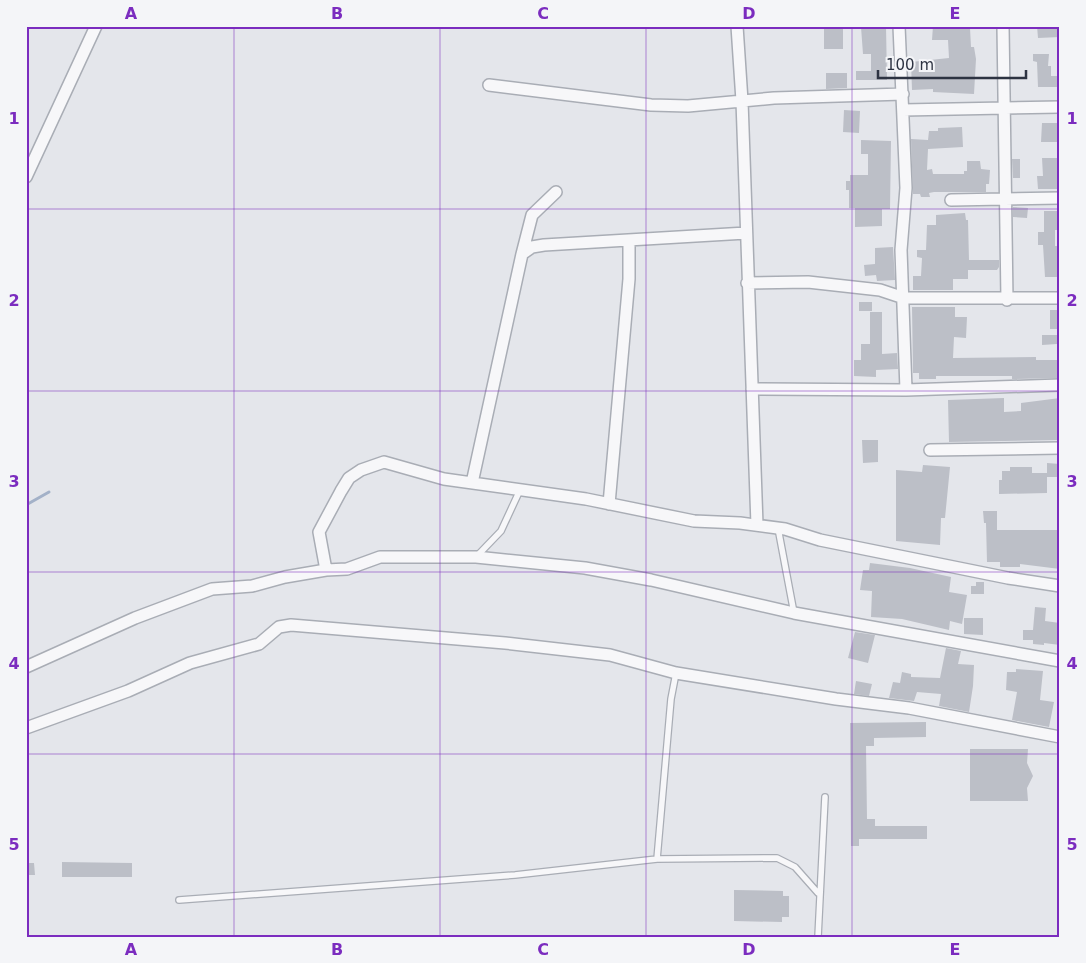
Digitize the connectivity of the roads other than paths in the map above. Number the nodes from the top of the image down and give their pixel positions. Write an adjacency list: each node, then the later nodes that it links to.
1 (96, 26): 11 (street)
2 (737, 26): 7 (street)
3 (899, 26): 6 (street)
4 (1003, 26): 9 (street)
5 (489, 84): 7 (street)
6 (903, 94): 7 (street); 10 (street)
7 (742, 101): 16 (street)
8 (1060, 107): 9 (street)
9 (1003, 108): 10 (street); 15 (street)
10 (903, 110): 20 (street)
11 (26, 177)
12 (556, 192): 18 (street)
13 (1060, 198): 15 (street)
14 (951, 200): 15 (street)
15 (1005, 200): 22 (street)
16 (746, 233): 17 (street); 19 (street)
17 (629, 240): 18 (street); 30 (street)
18 (522, 254): 28 (street)
19 (747, 283): 20 (street); 24 (street)
20 (904, 298): 22 (street); 25 (street)
21 (1060, 298): 22 (street)
22 (1007, 300)
23 (1060, 386): 25 (street)
24 (752, 389): 25 (street); 31 (street)
25 (906, 390)
26 (1060, 448): 27 (street)
27 (930, 450)
28 (472, 483): 29 (street); 34 (street)
29 (520, 490): 30 (street); 33 (lane)
30 (609, 504): 31 (street)
31 (757, 525): 32 (street)
32 (778, 528): 35 (street); 36 (lane)
33 (476, 556): 34 (street); 36 (street)
34 (326, 570): 38 (street)
35 (1060, 586)
36 (794, 613): 37 (street)
37 (1060, 661)
38 (26, 667)
39 (676, 673): 40 (street); 41 (street); 43 (lane)
40 (26, 728)
41 (1060, 737)
42 (825, 797): 44 (lane)
43 (657, 859): 44 (lane); 45 (lane)
44 (818, 892): 46 (lane)
45 (178, 900)
46 (818, 937)

